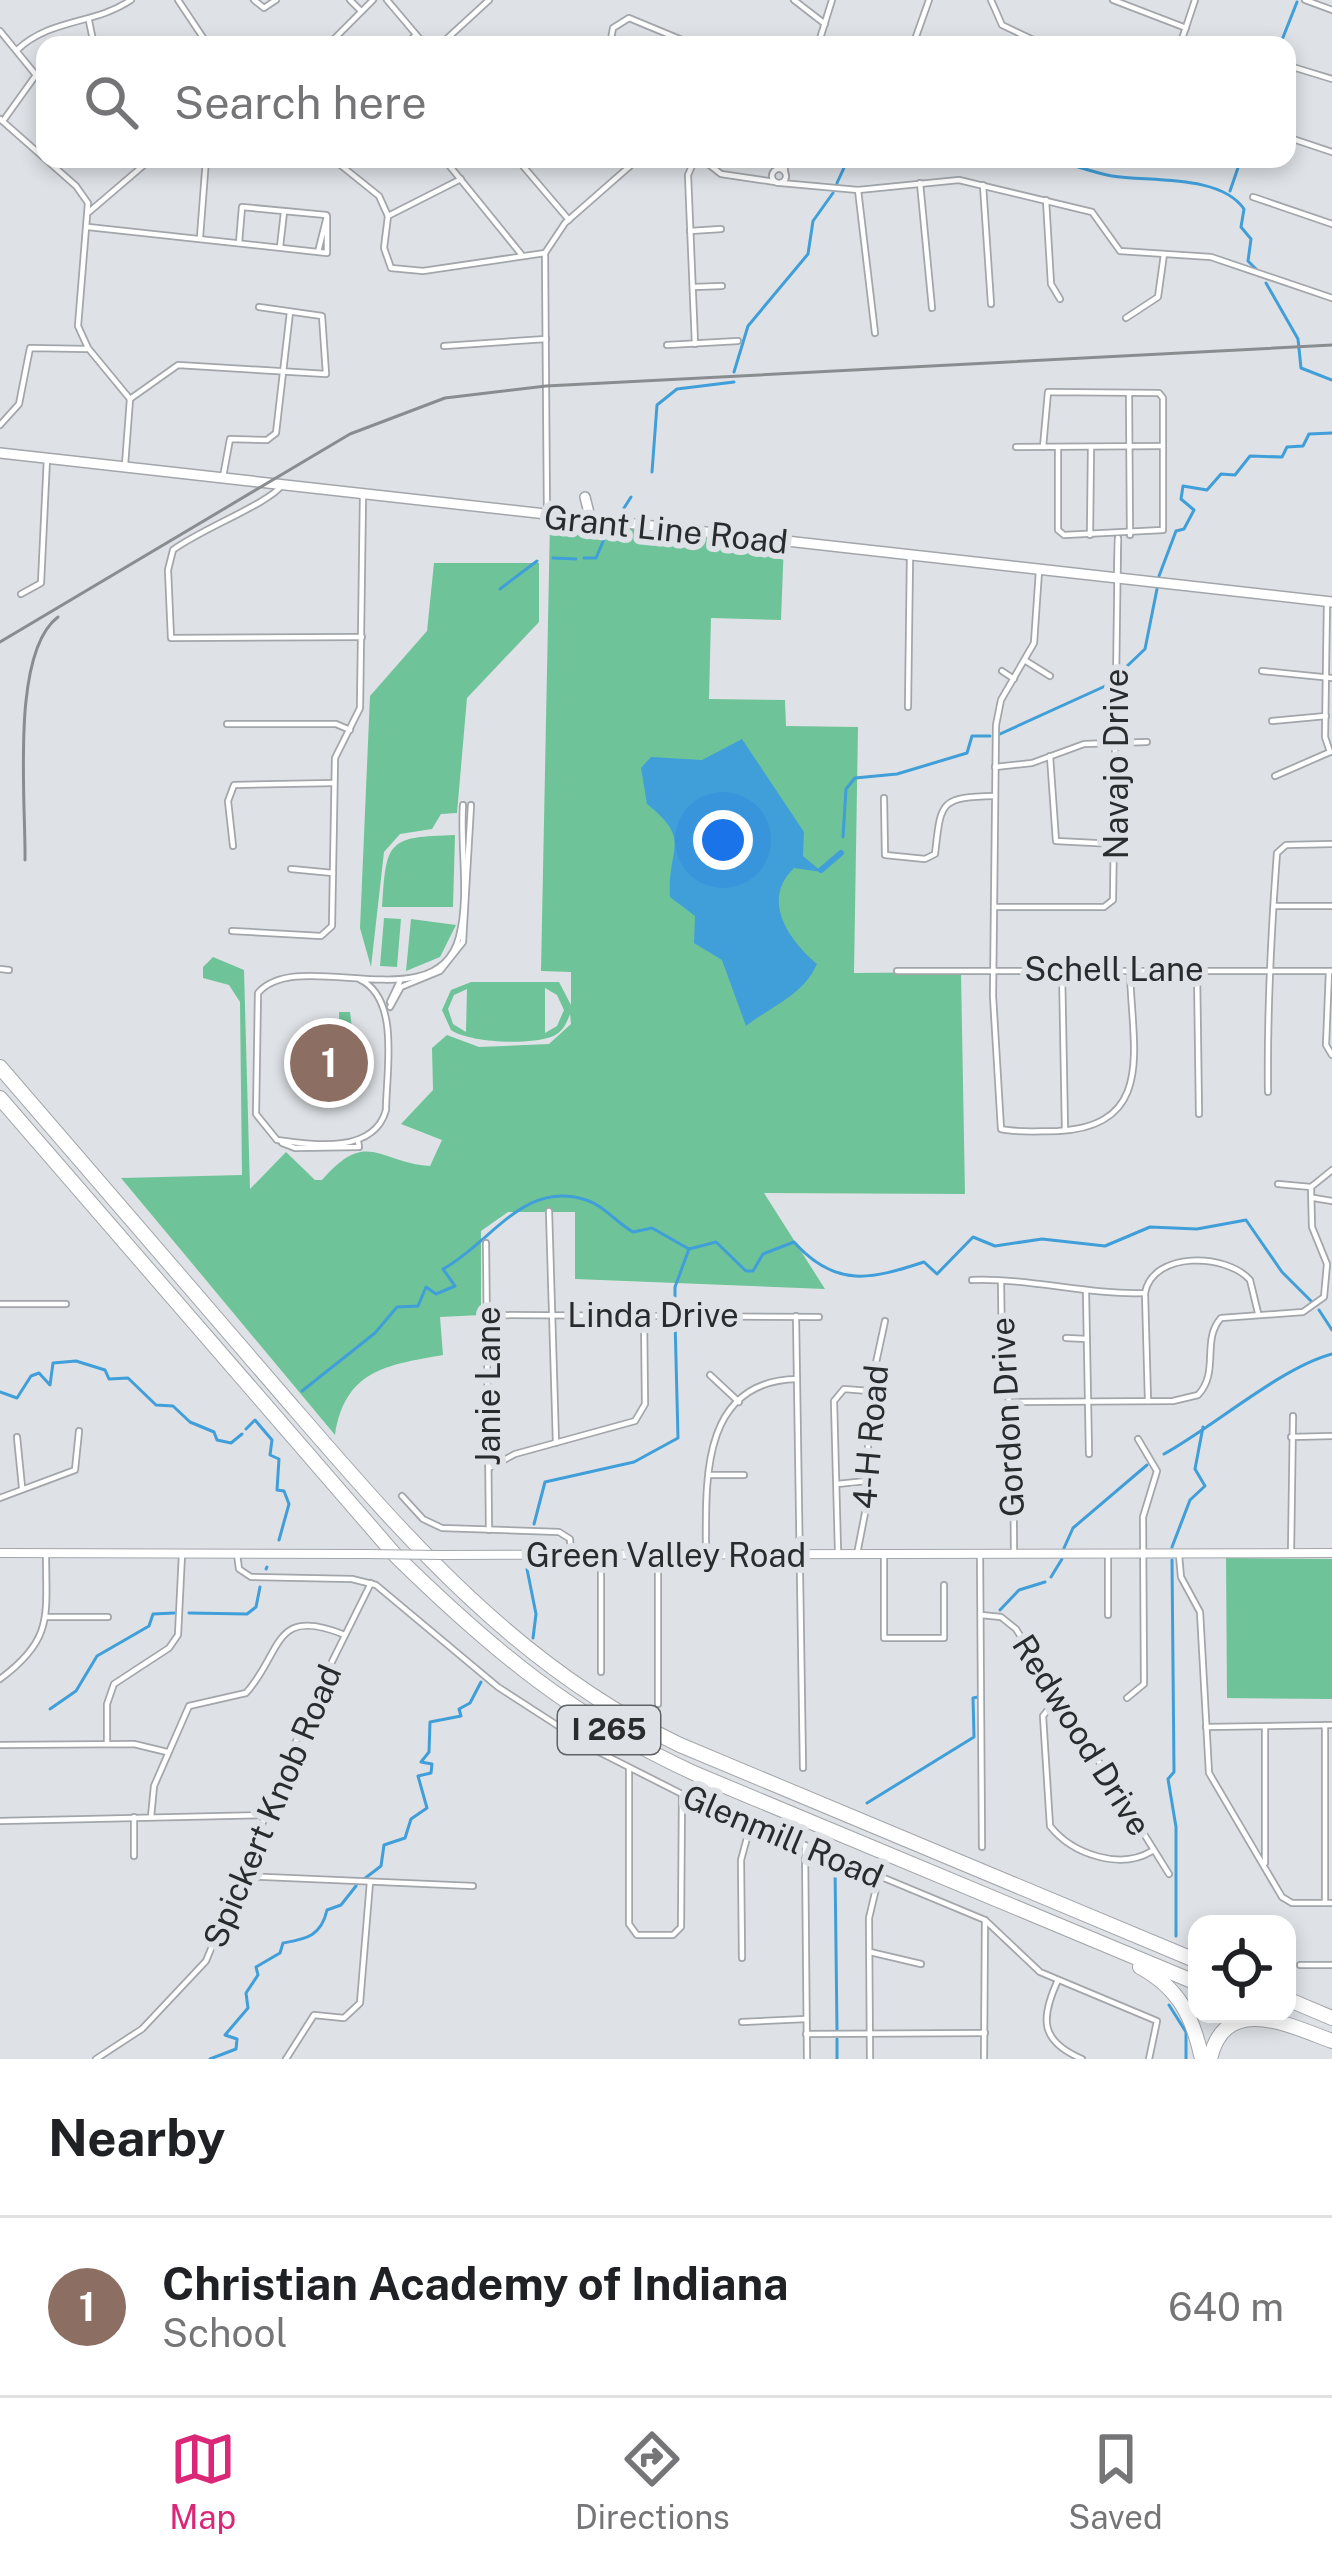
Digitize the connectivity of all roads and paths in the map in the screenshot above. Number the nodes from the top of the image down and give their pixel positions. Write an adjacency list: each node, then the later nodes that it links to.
1 (131, 0): 18 (street)
2 (178, 0): 25 (street)
3 (254, 0): 4 (street)
4 (276, 0)
5 (350, 0): 16 (street)
6 (373, 0): 16 (street)
7 (387, 0): 23 (street)
8 (489, 0): 27 (street)
9 (794, 0): 19 (street)
10 (832, 0): 19 (street)
11 (929, 0): 31 (street)
12 (991, 0): 22 (street)
13 (1113, 0): 20 (street)
14 (1195, 0): 20 (street)
15 (1305, 0): 17 (street)
16 (362, 10): 26 (street)
17 (1332, 10)
18 (89, 19): 24 (street); 34 (street)
19 (825, 24): 30 (street)
20 (1186, 28): 33 (street)
21 (0, 31): 34 (street)
22 (1022, 34): 32 (street)
23 (416, 35)
24 (92, 36)
25 (202, 36)
26 (337, 36)
27 (450, 36)
28 (612, 36): 29 (street)
29 (672, 36)
30 (821, 36)
31 (917, 36)
32 (1026, 36)
33 (1183, 36)
34 (17, 50): 37 (street)
35 (1296, 68): 36 (street)
36 (1332, 79)
37 (1, 120): 39 (street)
38 (1296, 140): 40 (street)
39 (36, 151)
40 (1332, 152)
41 (56, 168): 63 (street)
42 (140, 168): 63 (street)
43 (205, 168): 71 (street)
44 (344, 168): 65 (street)
45 (452, 168): 55 (street)
46 (526, 168): 66 (street)
47 (628, 168): 66 (street)
48 (693, 168): 70 (street)
49 (712, 168): 54 (street)
50 (777, 168): 52 (street)
51 (784, 168): 53 (street)
52 (775, 171): 53 (street); 54 (street); 56 (street)
53 (785, 173): 56 (street); 58 (street)
54 (753, 178): 56 (street)
55 (461, 179): 65 (street); 75 (street)
56 (778, 183): 58 (street)
57 (920, 183): 59 (street); 60 (street); 83 (street)
58 (802, 184): 60 (street)
59 (983, 185): 62 (street); 81 (street)
60 (858, 190): 86 (street)
61 (1253, 197): 67 (street)
62 (1046, 200): 76 (street); 80 (street)
63 (89, 212): 68 (street)
64 (284, 212): 72 (street); 73 (street); 73 (street)
65 (388, 216): 75 (street)
66 (569, 220): 74 (street)
67 (1332, 224)
68 (88, 227): 71 (street); 92 (street)
69 (721, 230): 70 (street)
70 (690, 231): 78 (street)
71 (200, 239): 72 (street)
72 (239, 243): 73 (street)
73 (280, 248)
74 (545, 253): 75 (street); 87 (street)
75 (521, 254)
76 (1164, 254): 79 (street); 85 (street)
77 (722, 286): 78 (street)
78 (693, 287): 89 (street)
79 (1332, 298)
80 (1060, 299)
81 (992, 304)
82 (259, 307): 84 (street)
83 (932, 308)
84 (291, 310): 93 (street); 93 (street)
85 (1126, 318)
86 (874, 333)
87 (545, 339): 91 (street); 110 (street)
88 (738, 341): 89 (street)
89 (695, 344): 90 (street)
90 (667, 345)
91 (444, 346)
92 (88, 348): 95 (street); 96 (street)
93 (283, 373): 95 (street); 106 (street)
94 (1129, 392): 97 (street); 98 (street); 100 (street)
95 (130, 399): 105 (street)
96 (0, 425)
97 (1129, 446): 98 (street); 102 (street); 113 (street)
98 (1163, 446): 113 (street)
99 (1016, 447): 100 (street)
100 (1042, 447): 101 (street)
101 (1058, 447): 102 (street); 112 (street)
102 (1091, 447): 112 (street)
103 (0, 453): 104 (main road, Grant Line Road)
104 (47, 458): 105 (main road, Grant Line Road); 118 (street)
105 (124, 466): 106 (main road, Grant Line Road)
106 (224, 477): 107 (main road, Grant Line Road)
107 (282, 485): 108 (main road, Grant Line Road); 122 (street)
108 (363, 494): 110 (main road, Grant Line Road); 122 (street)
109 (585, 497): 111 (main road)
110 (547, 515): 111 (main road, Grant Line Road)
111 (591, 521): 115 (main road, Grant Line Road)
112 (1090, 535): 114 (street)
113 (1130, 535): 114 (street)
114 (1118, 537): 117 (street, Navajo Drive)
115 (910, 556): 116 (main road, Grant Line Road); 129 (street)
116 (1039, 571): 117 (main road, Grant Line Road); 123 (street)
117 (1118, 578): 119 (main road, Grant Line Road); 121 (street, Navajo Drive)
118 (21, 594)
119 (1329, 602): 127 (street)
120 (1107, 619): 121 (street)
121 (1117, 619): 134 (street, Navajo Drive)
122 (362, 637): 133 (street)
123 (1026, 662): 126 (street); 128 (street)
124 (1002, 671): 128 (street)
125 (1262, 671): 127 (street)
126 (1050, 676)
127 (1329, 678): 130 (street)
128 (1014, 680): 138 (street)
129 (908, 706)
130 (1326, 716): 131 (street); 136 (street)
131 (1272, 722)
132 (227, 724): 133 (street)
133 (350, 730): 140 (street)
134 (1116, 742): 135 (street); 137 (street); 143 (street, Navajo Drive)
135 (1147, 742)
136 (1331, 752): 139 (street)
137 (1050, 756): 138 (street); 143 (street)
138 (994, 767): 141 (street)
139 (1275, 776)
140 (334, 783): 145 (street); 147 (street)
141 (995, 796): 142 (street); 150 (street)
142 (884, 798)
143 (1115, 844): 150 (street, Navajo Drive)
144 (1332, 844): 148 (street)
145 (233, 846)
146 (291, 869): 147 (street)
147 (333, 873): 151 (street)
148 (1276, 906): 149 (street); 152 (street)
149 (1332, 906)
150 (994, 907): 157 (street)
151 (232, 932)
152 (1266, 968): 155 (street, Schell Lane); 160 (street, Schell Lane); 166 (street)
153 (0, 969): 156 (street)
154 (1062, 969): 157 (street, Schell Lane); 158 (street, Schell Lane); 169 (street)
155 (1197, 969): 158 (street, Schell Lane); 168 (street)
156 (9, 970)
157 (993, 970): 159 (street, Schell Lane); 169 (street)
158 (1130, 970): 169 (street)
159 (897, 971)
160 (1330, 971): 164 (street)
161 (405, 978): 162 (street); 163 (street); 163 (street)
162 (359, 979): 163 (street); 163 (street)
163 (387, 1002)
164 (1332, 1055)
165 (0, 1067): 276 (highway, I 265)
166 (1268, 1092)
167 (0, 1098): 272 (highway, I 265)
168 (1199, 1114)
169 (1066, 1130)
170 (1332, 1170): 172 (street)
171 (1278, 1184): 172 (street)
172 (1310, 1187): 173 (street)
173 (1312, 1198): 174 (street); 177 (street)
174 (1332, 1201)
175 (549, 1211): 186 (street)
176 (486, 1243): 185 (street, Janie Lane)
177 (1330, 1267): 184 (street)
178 (972, 1280): 179 (street)
179 (1000, 1280): 180 (street); 198 (street, Gordon Drive)
180 (1086, 1291): 181 (street); 192 (street)
181 (1145, 1293): 184 (street); 196 (street)
182 (0, 1304): 183 (street)
183 (67, 1304)
184 (1258, 1313): 196 (street)
185 (488, 1315): 186 (street, Linda Drive); 208 (street, Janie Lane)
186 (550, 1315): 187 (street, Linda Drive); 206 (street)
187 (644, 1315): 188 (street, Linda Drive); 206 (street)
188 (796, 1316): 189 (street, Linda Drive); 194 (street)
189 (819, 1317)
190 (885, 1321): 195 (street, 4-H Road)
191 (1066, 1337): 192 (street)
192 (1087, 1339): 199 (street)
193 (710, 1376): 197 (street)
194 (797, 1378): 197 (street); 227 (street)
195 (869, 1391): 211 (street, 4-H Road); 212 (street)
196 (1148, 1401): 199 (street)
197 (739, 1402): 209 (street)
198 (1011, 1402): 199 (street); 220 (street, Gordon Drive)
199 (1088, 1403): 207 (street)
200 (1293, 1416): 204 (street)
201 (79, 1431): 213 (street)
202 (1332, 1436): 204 (street)
203 (17, 1437): 213 (street)
204 (1292, 1437): 223 (street)
205 (1138, 1439): 231 (street)
206 (556, 1443): 208 (street)
207 (1089, 1454)
208 (489, 1468): 216 (street, Janie Lane)
209 (709, 1475): 210 (street); 235 (street)
210 (744, 1475)
211 (867, 1481): 212 (street); 229 (street, 4-H Road)
212 (836, 1484): 228 (street)
213 (22, 1487): 215 (street)
214 (402, 1496): 216 (street)
215 (0, 1498)
216 (489, 1530): 232 (street)
217 (0, 1553): 218 (street, Green Valley Road)
218 (46, 1553): 225 (street, Green Valley Road); 240 (street)
219 (980, 1553): 220 (street, Green Valley Road); 230 (street, Green Valley Road); 238 (street)
220 (1014, 1553): 221 (street, Green Valley Road)
221 (1108, 1553): 231 (street, Green Valley Road); 239 (street)
222 (1179, 1553): 223 (street, Green Valley Road); 231 (street, Green Valley Road); 249 (street)
223 (1291, 1553): 224 (street, Green Valley Road)
224 (1332, 1553)
225 (182, 1554): 226 (street, Green Valley Road); 252 (street)
226 (237, 1554): 232 (street, Green Valley Road, bridge); 236 (street)
227 (801, 1554): 228 (street, Green Valley Road); 235 (street, Green Valley Road); 254 (street)
228 (838, 1554): 229 (street, Green Valley Road)
229 (857, 1554): 230 (street, Green Valley Road)
230 (884, 1554): 237 (street)
231 (1143, 1554): 246 (street)
232 (571, 1555): 233 (street, Green Valley Road)
233 (602, 1555): 234 (street, Green Valley Road); 243 (street)
234 (658, 1555): 235 (street, Green Valley Road); 247 (street)
235 (706, 1555)
236 (371, 1583): 242 (street, Spickert Knob Road); 255 (street, Glenmill Road)
237 (944, 1585)
238 (981, 1615): 245 (street, Redwood Drive); 263 (street)
239 (1108, 1615)
240 (46, 1617): 241 (street); 244 (street)
241 (108, 1617)
242 (345, 1635): 253 (street); 257 (street, Spickert Knob Road)
243 (601, 1672)
244 (0, 1679)
245 (1059, 1696): 264 (street, Redwood Drive); 264 (street)
246 (1126, 1698)
247 (658, 1704)
248 (1328, 1725): 250 (street); 273 (street)
249 (1205, 1727): 250 (street); 266 (street)
250 (1265, 1727): 266 (street)
251 (0, 1744): 252 (street)
252 (106, 1744): 253 (street)
253 (166, 1752): 258 (street)
254 (803, 1768)
255 (629, 1769): 256 (street, Glenmill Road); 256 (street)
256 (682, 1794): 261 (street, Glenmill Road)
257 (267, 1815): 258 (street); 268 (street, Spickert Knob Road)
258 (151, 1816): 259 (street)
259 (134, 1817): 260 (street); 265 (street)
260 (0, 1821)
261 (751, 1823): 262 (street, Glenmill Road); 277 (street)
262 (805, 1845): 269 (street, Glenmill Road); 287 (street)
263 (982, 1847)
264 (1154, 1850): 267 (street, Redwood Drive)
265 (134, 1856)
266 (1265, 1869): 273 (street)
267 (1169, 1874)
268 (242, 1876): 270 (street); 294 (street, Spickert Knob Road)
269 (879, 1876): 274 (street, Glenmill Road); 275 (street)
270 (370, 1882): 271 (street); 295 (street)
271 (473, 1886)
272 (984, 1892): 281 (highway, I 265); 301 (highway)
273 (1329, 1904)
274 (986, 1920): 282 (street, Glenmill Road); 290 (street)
275 (870, 1952): 278 (street); 291 (street)
276 (1188, 1957)
277 (742, 1958)
278 (921, 1964)
279 (1332, 1964): 280 (street)
280 (1300, 1965)
281 (1188, 1979)
282 (1058, 1980): 299 (street); 300 (street, Glenmill Road)
283 (1296, 1997): 285 (highway)
284 (1296, 2000): 286 (highway)
285 (1332, 2007)
286 (1332, 2018)
287 (806, 2019): 288 (street); 292 (street)
288 (742, 2022)
289 (1293, 2023): 293 (highway)
290 (985, 2032): 291 (street); 298 (street)
291 (870, 2033): 292 (street); 297 (street)
292 (806, 2034): 296 (street)
293 (1332, 2040): 301 (highway)
294 (96, 2059)
295 (286, 2059)
296 (807, 2059)
297 (870, 2059)
298 (984, 2059)
299 (1082, 2059)
300 (1149, 2059)
301 (1206, 2059)

